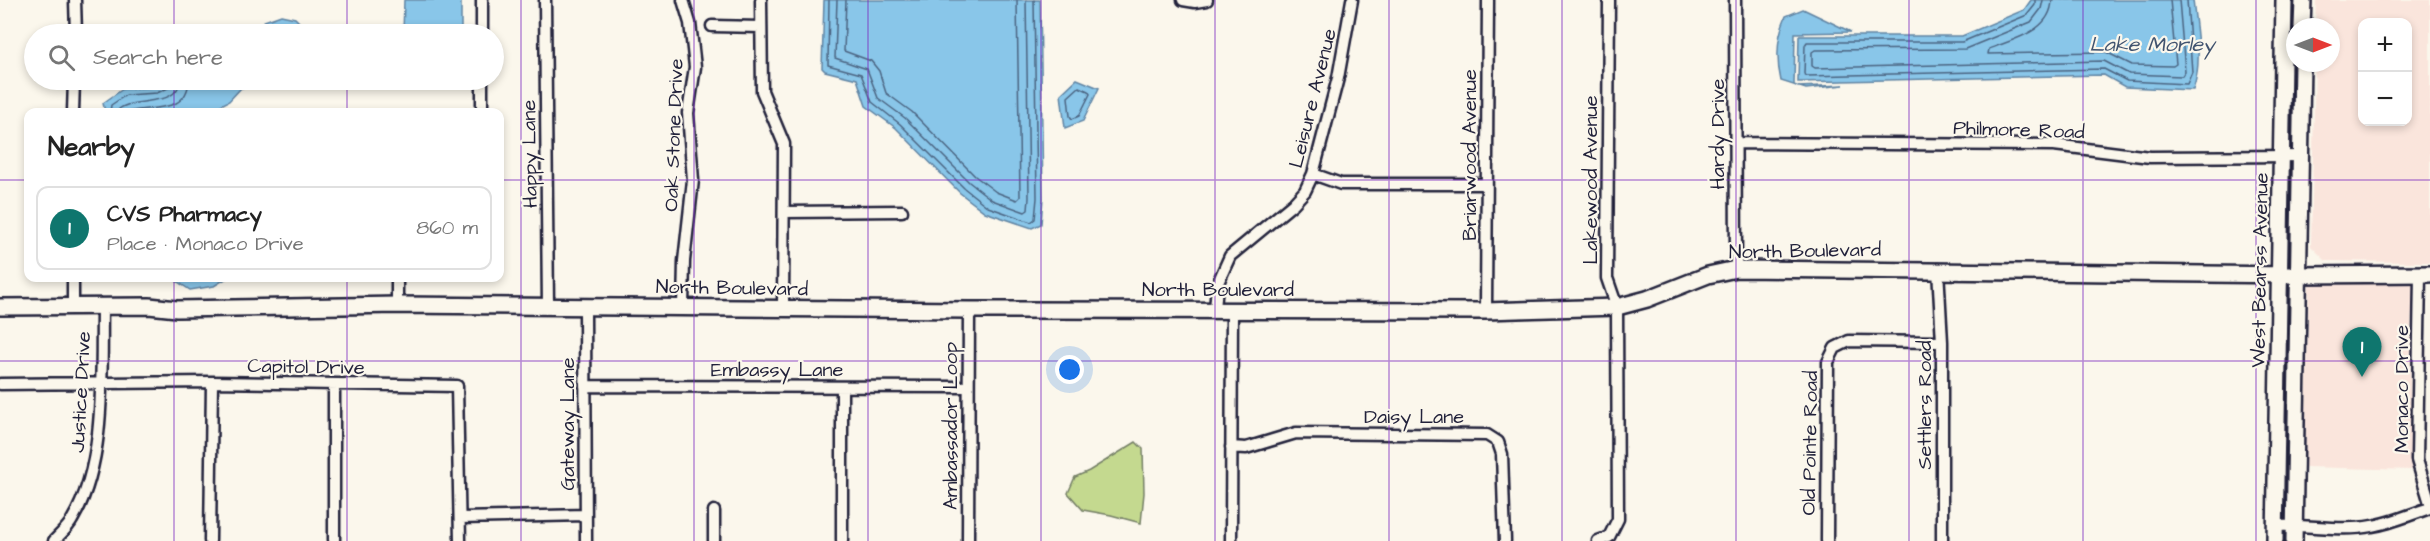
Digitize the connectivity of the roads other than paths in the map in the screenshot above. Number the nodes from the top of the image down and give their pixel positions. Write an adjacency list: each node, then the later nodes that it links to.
1 (75, 0): 15 (street)
2 (482, 0): 16 (street)
3 (545, 0): 42 (street, Happy Lane)
4 (683, 0): 43 (street, Oak Stone Drive)
5 (761, 0): 18 (street)
6 (1185, 0): 7 (street)
7 (1207, 0)
8 (1352, 0): 27 (street, Leisure Avenue)
9 (1488, 0): 28 (street, Briarwood Avenue)
10 (1609, 0): 44 (street, Lakewood Avenue)
11 (1735, 0): 24 (street, Hardy Drive)
12 (2284, 0): 25 (street, West Bearss Avenue)
13 (2303, 0): 14 (street)
14 (2302, 18)
15 (76, 24)
16 (482, 24)
17 (712, 26): 18 (street)
18 (761, 27): 30 (street)
19 (2302, 72): 26 (street, West Bearss Avenue)
20 (74, 90): 22 (street)
21 (482, 90): 23 (street)
22 (73, 108)
23 (482, 108)
24 (1735, 142): 25 (street, Philmore Road); 31 (street, Hardy Drive)
25 (2283, 156): 26 (street, Philmore Road); 34 (street, West Bearss Avenue)
26 (2302, 156): 35 (street, West Bearss Avenue)
27 (1314, 174): 28 (street); 48 (street, Leisure Avenue)
28 (1487, 184): 50 (street, Briarwood Avenue)
29 (902, 211): 30 (street)
30 (784, 212): 46 (street)
31 (1736, 268): 32 (street, North Boulevard); 44 (street, North Boulevard)
32 (1938, 269): 34 (street, North Boulevard); 51 (street, Settlers Road)
33 (2425, 274): 35 (street, North Boulevard); 60 (street, Monaco Drive)
34 (2280, 275): 35 (street, North Boulevard); 66 (street, West Bearss Avenue)
35 (2299, 275): 65 (street, West Bearss Avenue)
36 (73, 282): 40 (street, Justice Drive)
37 (398, 282): 38 (street)
38 (397, 305): 41 (street, North Boulevard); 42 (street, North Boulevard)
39 (0, 306): 40 (street, North Boulevard)
40 (73, 306): 41 (street, North Boulevard)
41 (102, 306): 55 (street, Justice Drive)
42 (548, 307): 45 (street, North Boulevard)
43 (683, 307): 45 (street, North Boulevard); 46 (street, North Boulevard)
44 (1617, 307): 50 (street, North Boulevard); 77 (street, Lakewood Avenue)
45 (585, 308): 56 (street, Gateway Lane)
46 (783, 309): 47 (street, North Boulevard)
47 (969, 310): 48 (street, North Boulevard); 57 (street, Ambassador Loop)
48 (1215, 310): 49 (street, North Boulevard)
49 (1232, 310): 50 (street, North Boulevard); 59 (street)
50 (1486, 311)
51 (1942, 342): 78 (street, Old Pointe Road); 79 (street, Settlers Road)
52 (212, 382): 54 (street, Capitol Drive); 55 (street, Capitol Drive); 69 (street)
53 (0, 384): 55 (street, Capitol Drive)
54 (334, 384): 64 (street, Capitol Drive); 67 (street)
55 (100, 385): 68 (street, Justice Drive)
56 (585, 386): 58 (street, Embassy Lane); 63 (street, Gateway Lane)
57 (968, 387): 58 (street, Embassy Lane); 74 (street, Ambassador Loop)
58 (842, 388): 73 (street)
59 (1231, 447): 75 (street); 76 (street, Daisy Lane)
60 (2430, 503)
61 (2430, 508): 65 (street)
62 (714, 511): 72 (street)
63 (586, 515): 64 (street); 71 (street, Gateway Lane)
64 (460, 519): 70 (street, Capitol Drive)
65 (2295, 525): 66 (street); 80 (street, West Bearss Avenue)
66 (2275, 534)
67 (334, 540)
68 (54, 541)
69 (210, 541)
70 (460, 541)
71 (586, 541)
72 (714, 541)
73 (842, 541)
74 (968, 541)
75 (1231, 541)
76 (1505, 541)
77 (1598, 541)
78 (1827, 541)
79 (1942, 541)
80 (2294, 541)

